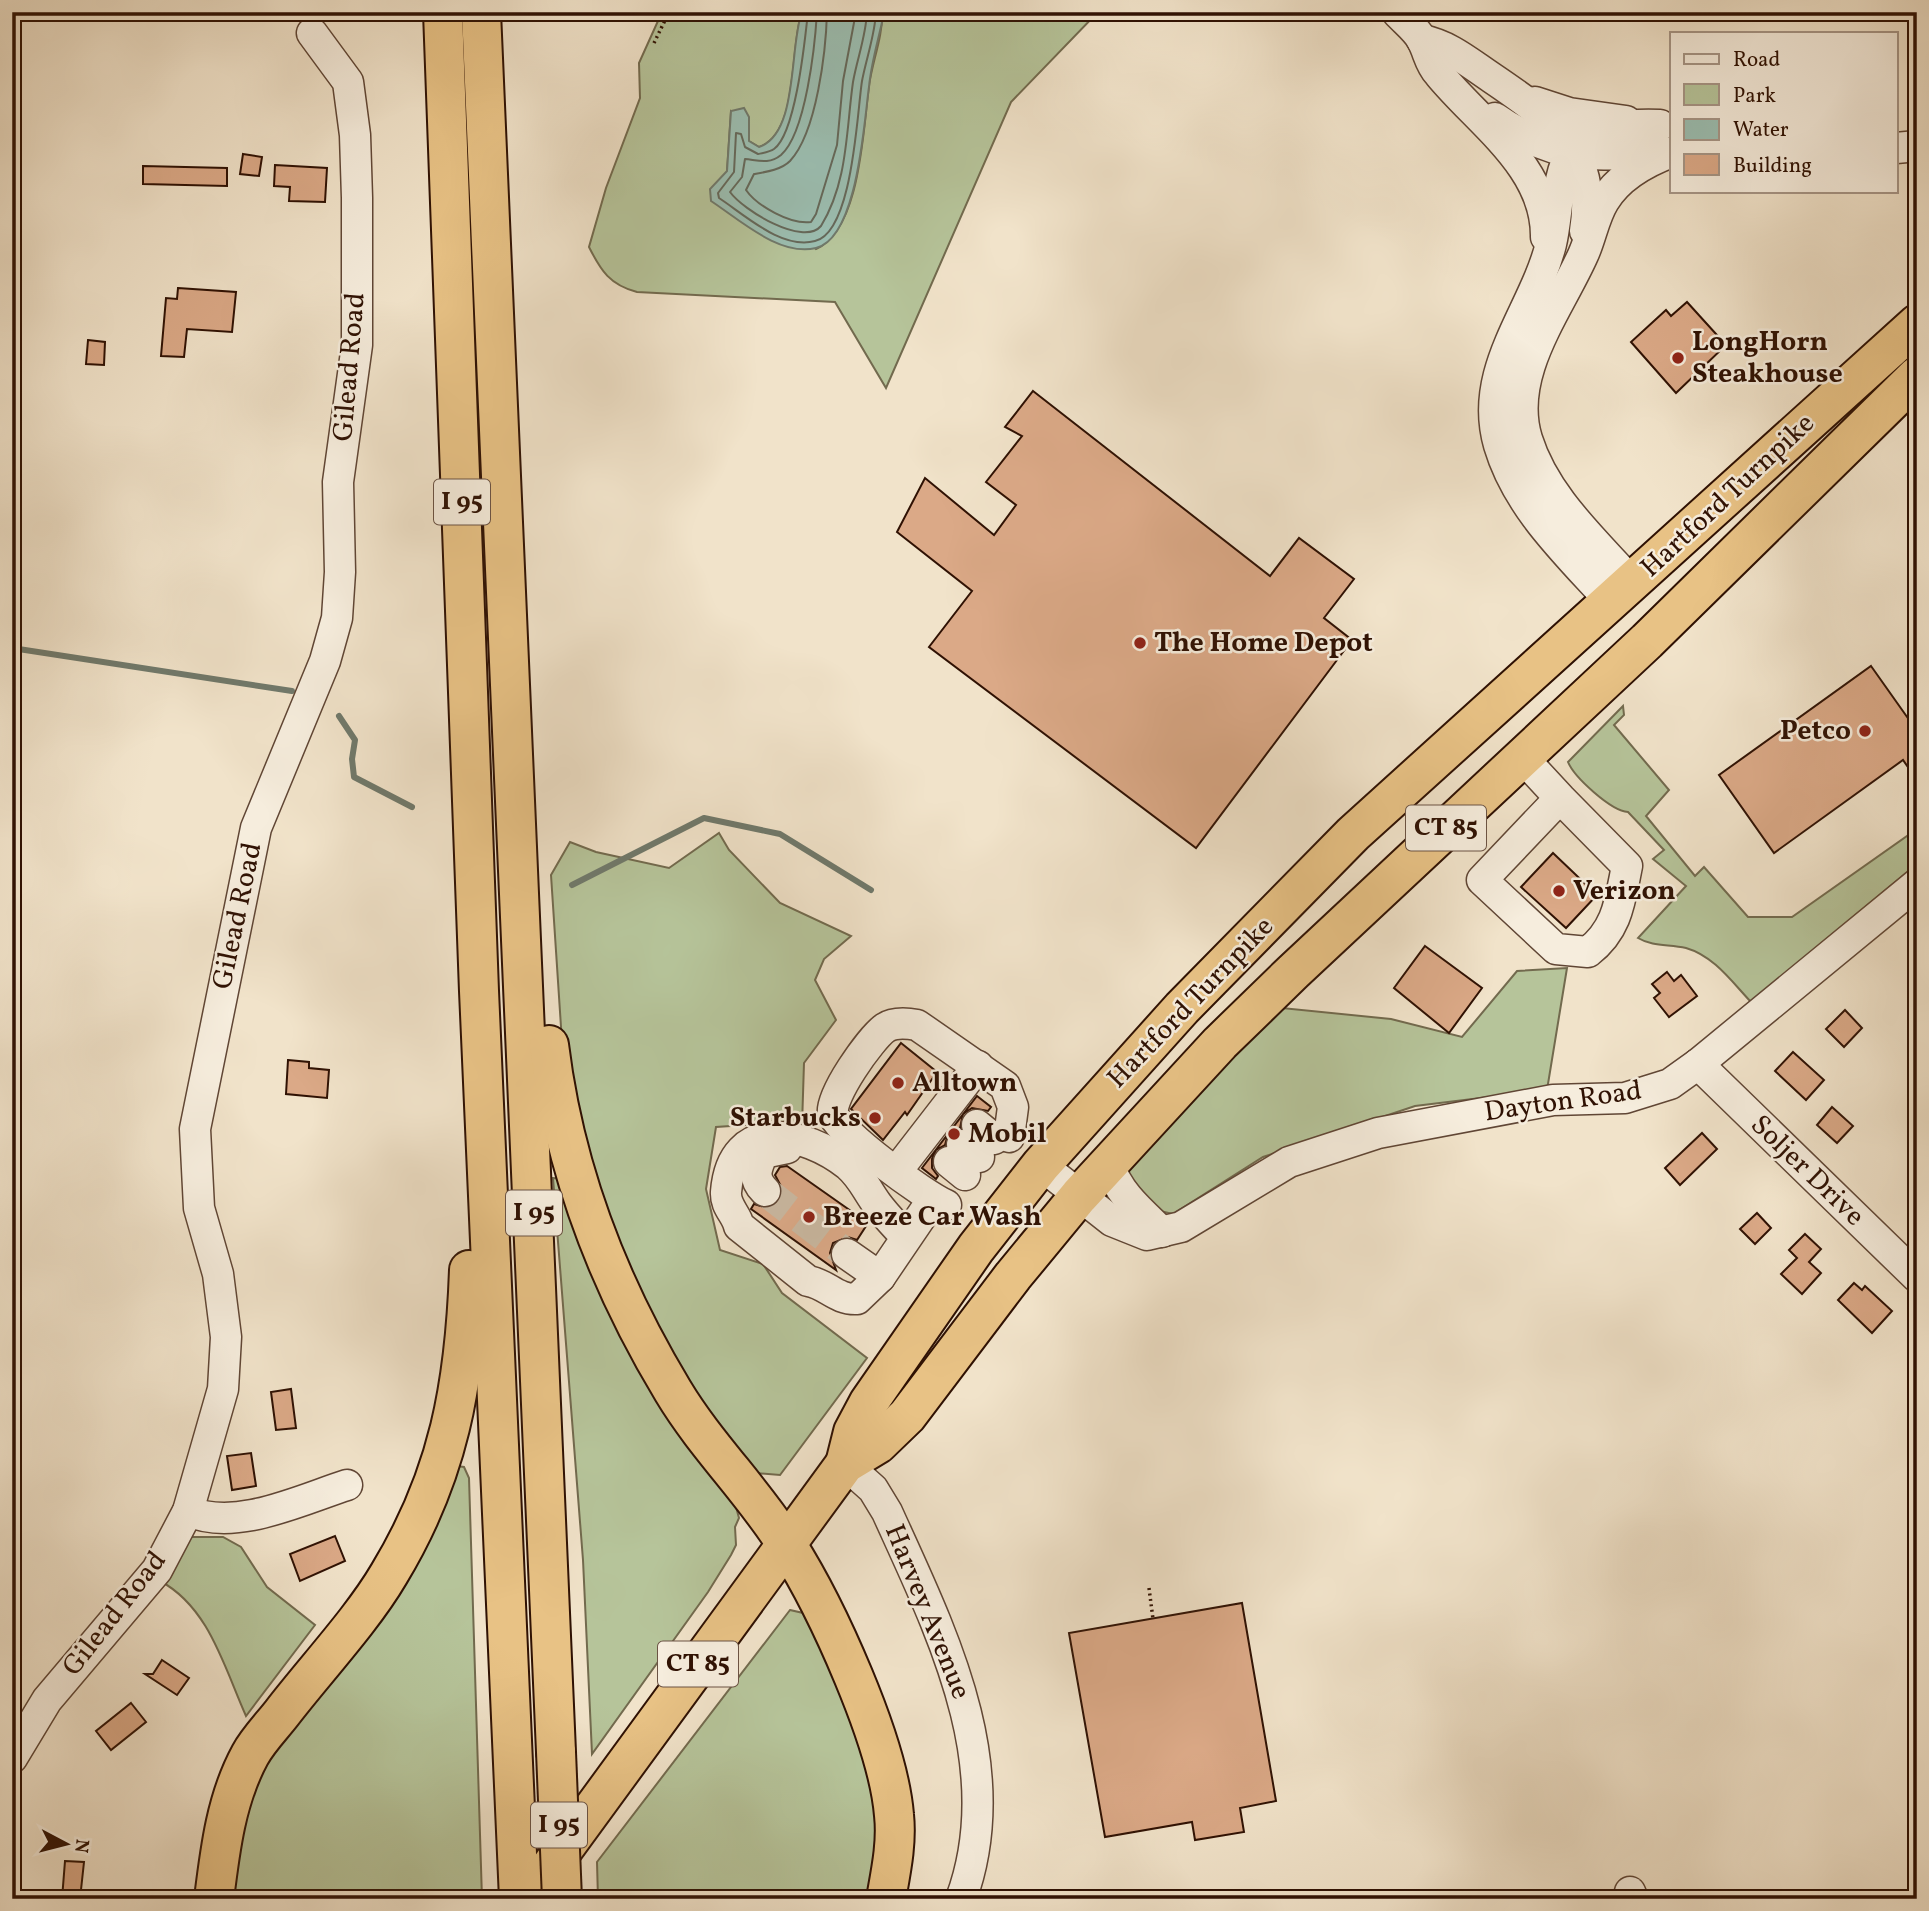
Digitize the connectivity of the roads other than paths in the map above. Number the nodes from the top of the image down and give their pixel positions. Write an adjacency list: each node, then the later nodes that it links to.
1 (443, 12): 22 (highway, I 95)
2 (481, 12): 18 (highway, I 95)
3 (1397, 12): 5 (street)
4 (312, 33): 39 (street, Gilead Road)
5 (1422, 40): 6 (street); 7 (street)
6 (1439, 75): 11 (street); 12 (street)
7 (1513, 92): 8 (street); 11 (street)
8 (1669, 138): 11 (street); 13 (street)
9 (1917, 146): 10 (street)
10 (1898, 148)
11 (1573, 153): 12 (street); 13 (street)
12 (1539, 278): 16 (street)
13 (1566, 291): 16 (street)
14 (1917, 324): 16 (highway, Hartford Turnpike / CT 85)
15 (1917, 376): 17 (highway, Hartford Turnpike / CT 85)
16 (1623, 593): 17 (highway, Hartford Turnpike); 27 (highway, Hartford Turnpike / CT 85)
17 (1657, 631): 19 (highway, Hartford Turnpike / CT 85)
18 (509, 673): 40 (highway); 45 (highway, I 95, bridge)
19 (1522, 757): 20 (street); 26 (highway, Hartford Turnpike / CT 85)
20 (1560, 798): 20 (street)
21 (1917, 884): 23 (street, Dayton Road)
22 (479, 991): 42 (highway); 43 (highway, I 95)
23 (1698, 1064): 32 (street, Dayton Road); 36 (street, Soljer Drive)
24 (978, 1066): 25 (street); 25 (street); 28 (street)
25 (959, 1138): 28 (street)
26 (1108, 1163): 30 (highway, Hartford Turnpike / CT 85); 32 (street)
27 (1041, 1165): 30 (street, Dayton Road); 37 (highway, Hartford Turnpike / CT 85)
28 (897, 1172): 33 (street)
29 (765, 1191): 31 (street)
30 (1080, 1196): 32 (street, Dayton Road); 37 (highway, Hartford Turnpike / CT 85)
31 (876, 1202): 33 (street); 35 (street)
32 (1162, 1232)
33 (905, 1236): 35 (street)
34 (847, 1254): 35 (street)
35 (880, 1277)
36 (1917, 1277)
37 (845, 1464): 40 (highway, Hartford Turnpike / CT 85); 47 (street, Harvey Avenue)
38 (347, 1485): 39 (street)
39 (188, 1511): 41 (street, Gilead Road)
40 (786, 1544): 44 (highway, Hartford Turnpike / CT 85); 46 (highway)
41 (12, 1758)
42 (214, 1899)
43 (519, 1899)
44 (527, 1899)
45 (562, 1899)
46 (886, 1899)
47 (961, 1899)

